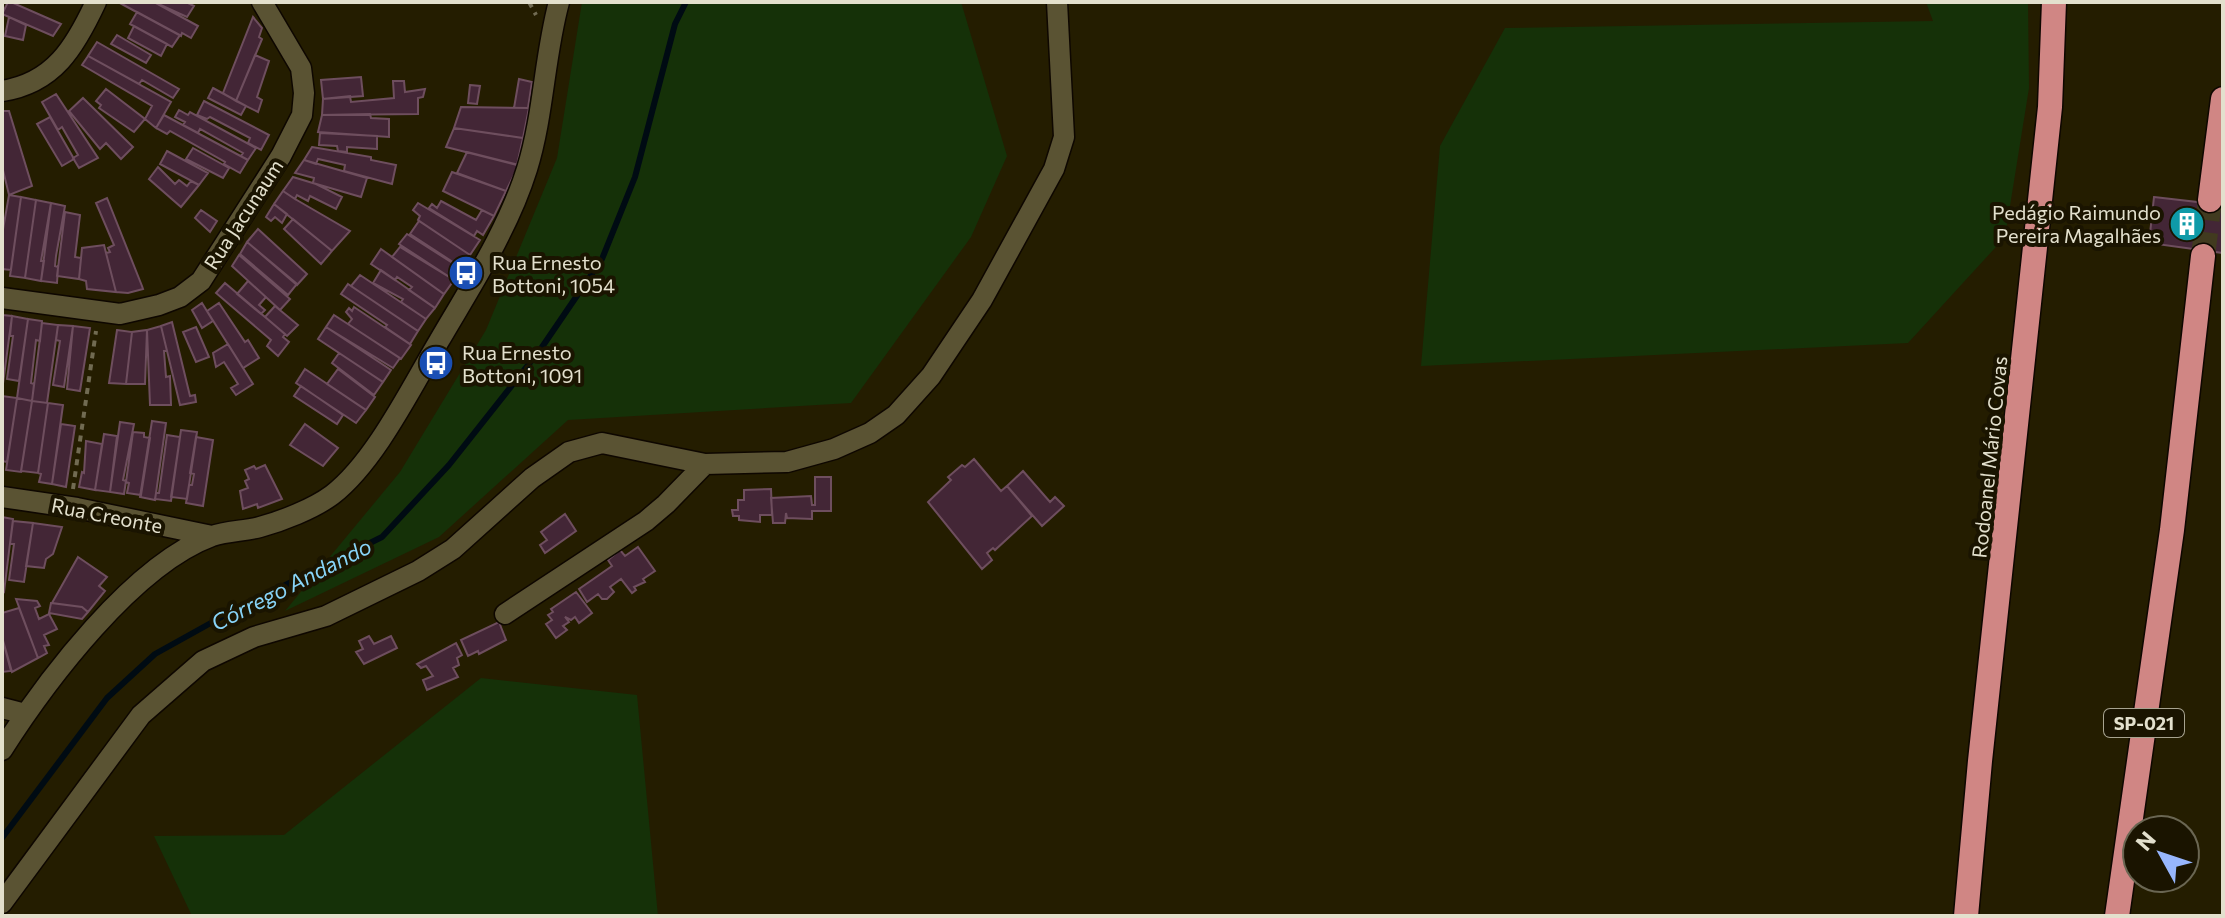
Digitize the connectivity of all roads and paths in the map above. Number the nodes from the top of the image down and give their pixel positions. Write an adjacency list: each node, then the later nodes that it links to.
1 (96, 2): 6 (street)
2 (262, 2): 11 (street, Rua Jacunaum)
3 (559, 2): 15 (street)
4 (1057, 2): 12 (street)
5 (2054, 2): 21 (highway, Rodoanel Mário Covas)
6 (2, 91)
7 (2223, 99): 8 (highway)
8 (2210, 200)
9 (2203, 256): 22 (highway, SP-021)
10 (2, 298): 11 (street, Rua Jacunaum)
11 (98, 311): 14 (path)
12 (705, 464): 16 (street); 20 (street)
13 (2, 497): 14 (street, Rua Creonte)
14 (70, 507): 15 (street, Rua Creonte)
15 (212, 536): 18 (street)
16 (505, 614)
17 (2, 708): 18 (street)
18 (25, 714): 19 (street)
19 (2, 750)
20 (2, 903)
21 (1966, 916)
22 (2117, 916)

